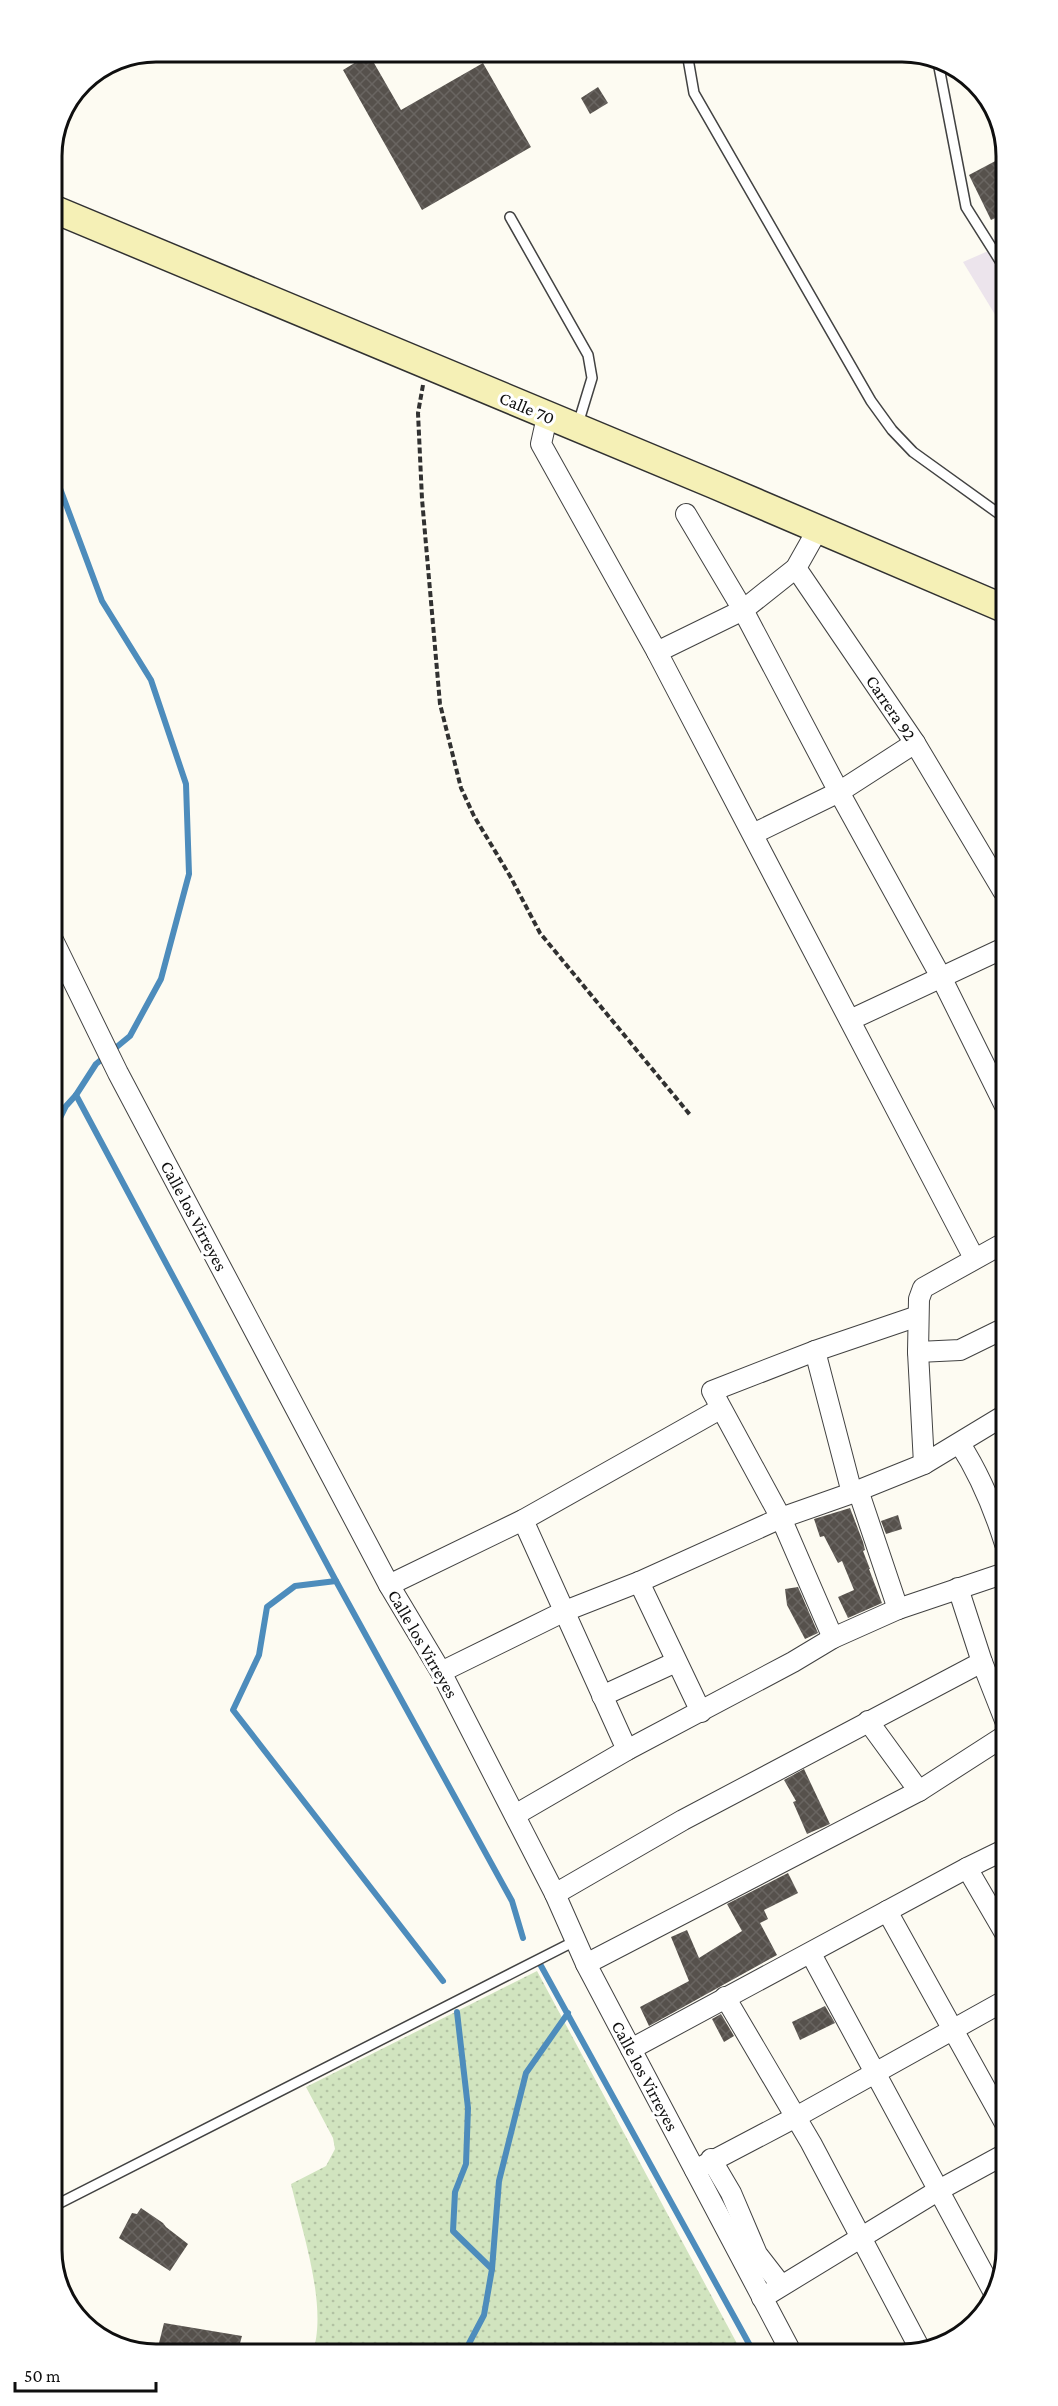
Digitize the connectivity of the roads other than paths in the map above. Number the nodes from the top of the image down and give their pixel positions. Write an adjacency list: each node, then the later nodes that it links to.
1 (689, 62): 8 (lane)
2 (939, 69): 5 (lane)
3 (62, 213): 6 (street, Calle 70)
4 (510, 217): 7 (lane)
5 (996, 255)
6 (547, 417): 7 (street, Calle 70); 14 (street)
7 (576, 429): 10 (street, Calle 70)
8 (996, 512)
9 (686, 514): 13 (street)
10 (818, 530): 11 (street); 12 (street, Calle 70)
11 (796, 568): 13 (street); 15 (street, Carrera 92)
12 (996, 605)
13 (743, 610): 14 (street); 16 (street)
14 (657, 652): 17 (street)
15 (915, 743): 16 (street); 18 (street, Carrera 92)
16 (839, 792): 17 (street); 21 (street)
17 (753, 834): 22 (street)
18 (996, 879)
19 (996, 952): 21 (street)
20 (62, 958): 40 (street, Calle los Virreyes)
21 (941, 977): 22 (street); 23 (street)
22 (850, 1020): 25 (street)
23 (996, 1088)
24 (996, 1247): 25 (street)
25 (974, 1258): 26 (street)
26 (918, 1316): 28 (street); 29 (street)
27 (996, 1332): 29 (street)
28 (814, 1351): 30 (street); 34 (street)
29 (918, 1352): 33 (street)
30 (720, 1409): 36 (street); 37 (street)
31 (996, 1421): 32 (street)
32 (960, 1443): 33 (street); 35 (street)
33 (924, 1464): 34 (street)
34 (855, 1492): 36 (street); 42 (street)
35 (996, 1502)
36 (782, 1518): 39 (street); 44 (street)
37 (523, 1520): 40 (street); 43 (street)
38 (996, 1576): 41 (street)
39 (639, 1582): 43 (street); 45 (street)
40 (389, 1585): 47 (street, Calle los Virreyes)
41 (958, 1588): 42 (street); 46 (street)
42 (898, 1609): 44 (street)
43 (565, 1611): 47 (street); 48 (street)
44 (833, 1638): 50 (street)
45 (676, 1662): 48 (street); 50 (street)
46 (982, 1662): 49 (street); 51 (street)
47 (441, 1672): 55 (street, Calle los Virreyes)
48 (602, 1696): 53 (street)
49 (996, 1698)
50 (701, 1712): 53 (street)
51 (868, 1721): 54 (street); 58 (street)
52 (996, 1741): 54 (street)
53 (627, 1750): 55 (street)
54 (919, 1791): 63 (street)
55 (514, 1815): 58 (street, Calle los Virreyes)
56 (996, 1855): 57 (street)
57 (967, 1868): 59 (street); 60 (street)
58 (555, 1894): 61 (street, Calle los Virreyes)
59 (887, 1911): 62 (street); 66 (street)
60 (996, 1918)
61 (575, 1941): 63 (street, Calle los Virreyes); 74 (lane)
62 (811, 1954): 64 (street); 68 (street)
63 (586, 1964): 67 (street, Calle los Virreyes)
64 (725, 1997): 67 (street); 70 (street)
65 (996, 2005): 66 (street)
66 (953, 2028): 68 (street); 69 (street)
67 (631, 2049): 72 (street, Calle los Virreyes)
68 (876, 2073): 70 (street); 73 (street)
69 (996, 2107)
70 (796, 2117): 72 (street); 76 (street)
71 (996, 2159): 73 (street)
72 (703, 2164): 75 (street, Calle los Virreyes)
73 (939, 2190): 76 (street); 78 (street)
74 (62, 2202)
75 (733, 2220): 77 (street); 79 (street, Calle los Virreyes)
76 (861, 2236): 77 (street); 80 (street)
77 (781, 2285): 79 (street)
78 (990, 2285)
79 (762, 2298): 81 (street, Calle los Virreyes)
80 (917, 2343)
81 (787, 2344)

